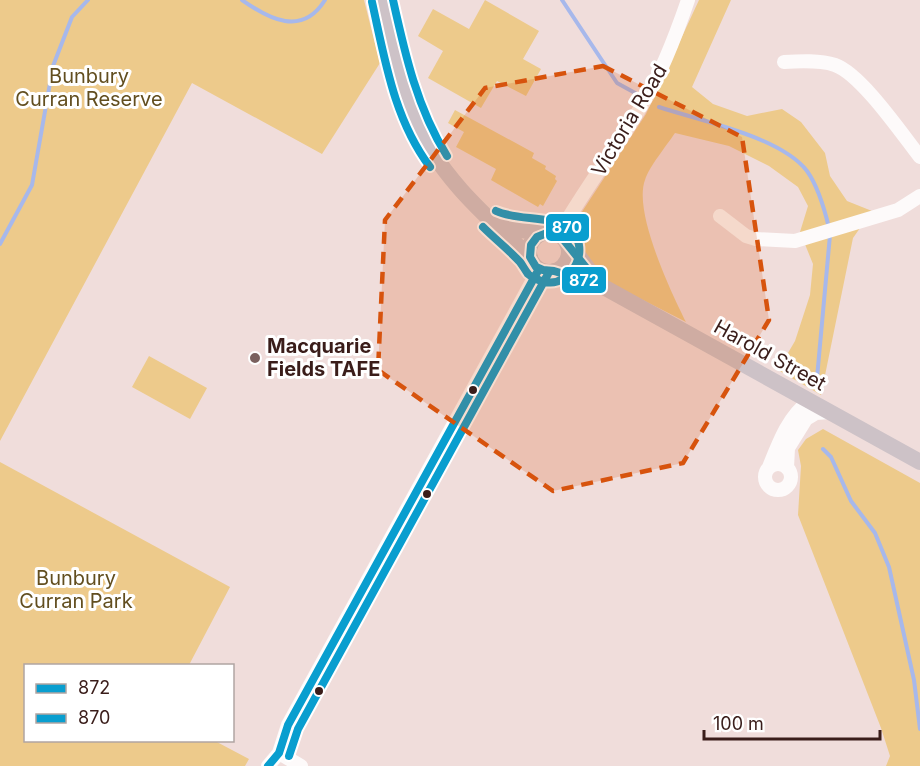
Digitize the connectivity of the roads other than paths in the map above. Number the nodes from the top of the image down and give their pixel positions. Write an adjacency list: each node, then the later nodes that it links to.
1 (382, 0): 7 (main road)
2 (688, 0): 8 (street, Victoria Road)
3 (784, 62): 4 (street)
4 (920, 157)
5 (920, 196): 6 (street)
6 (720, 216)
7 (492, 221): 8 (main road); 9 (main road)
8 (557, 238): 9 (main road); 9 (main road); 10 (main road, Harold Street)
9 (541, 266): 10 (main road, Harold Street); 19 (street)
10 (600, 285): 11 (main road, Harold Street)
11 (783, 386): 12 (main road, Harold Street); 15 (street)
12 (810, 401): 13 (main road, Harold Street); 14 (street); 15 (street)
13 (830, 412): 14 (street); 16 (main road, Harold Street)
14 (806, 418): 18 (street)
15 (790, 422): 17 (street)
16 (920, 462)
17 (769, 467): 18 (street); 18 (street)
18 (787, 468)
19 (279, 753): 20 (street); 21 (street)
20 (268, 766)
21 (301, 766)

